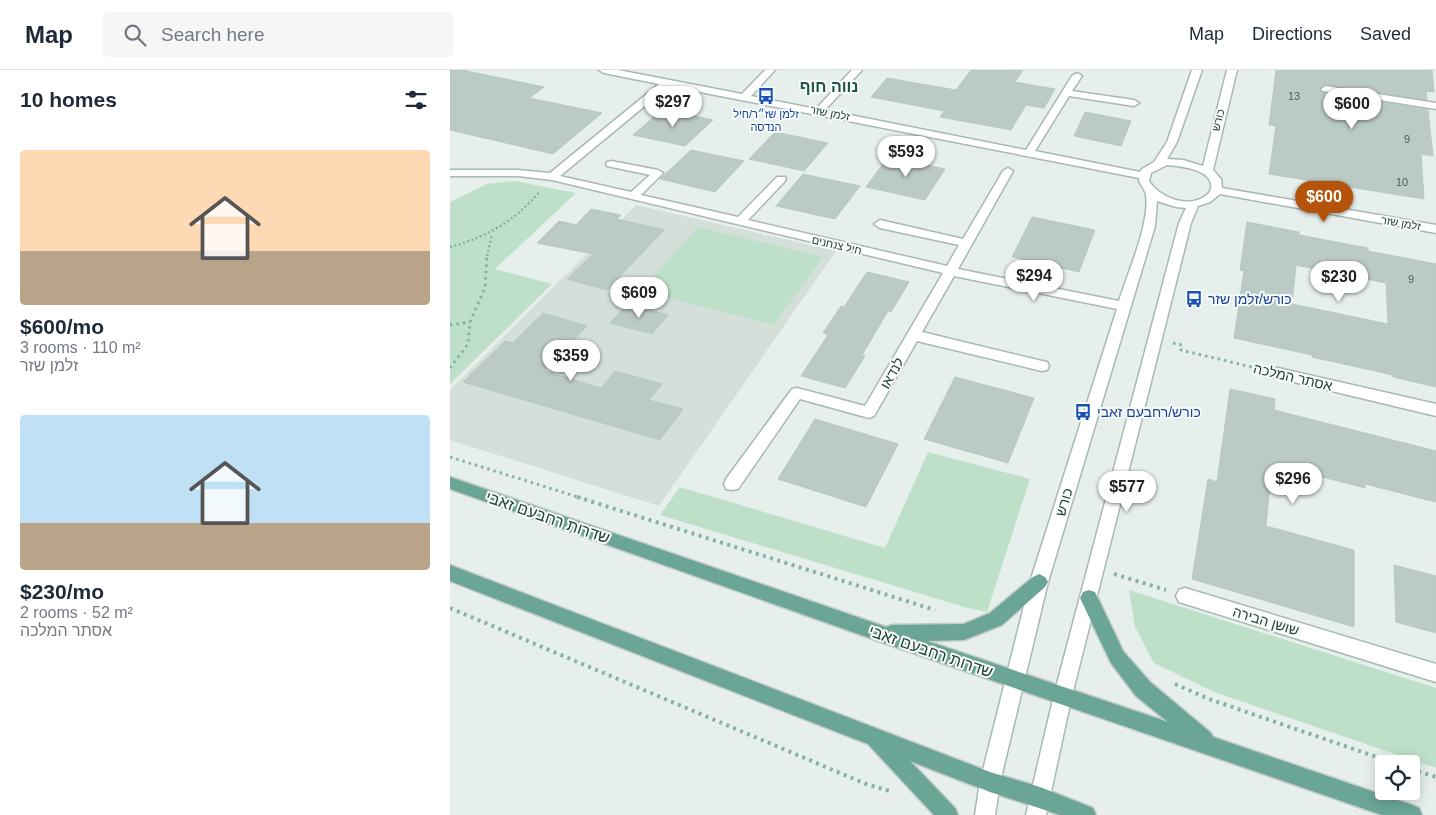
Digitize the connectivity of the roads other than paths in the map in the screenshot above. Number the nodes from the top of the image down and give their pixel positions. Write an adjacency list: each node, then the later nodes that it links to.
1 (604, 70): 7 (street, זלמן שזר)
2 (770, 70): 10 (street)
3 (857, 70): 13 (street)
4 (1197, 70): 16 (street)
5 (1232, 70): 18 (street, כורש)
6 (1077, 76): 9 (street)
7 (667, 82): 10 (street, זלמן שזר); 21 (street)
8 (1326, 89): 12 (street)
9 (1066, 93): 11 (street); 14 (street)
10 (745, 97): 13 (street, זלמן שזר)
11 (1134, 104)
12 (1436, 106)
13 (819, 111): 14 (street, זלמן שזר)
14 (1029, 153): 20 (street, זלמן שזר)
15 (611, 164): 25 (street)
16 (1158, 164): 18 (street); 20 (street)
17 (1008, 171): 30 (street, לנדאו)
18 (1206, 171): 23 (street)
19 (450, 173): 21 (street, חיל צנחנים)
20 (1144, 176): 24 (street)
21 (552, 177): 25 (street, חיל צנחנים)
22 (781, 179): 27 (street)
23 (1217, 190): 26 (street); 29 (street, זלמן שזר)
24 (1151, 192): 26 (street); 32 (street, כורש)
25 (633, 196): 27 (street, חיל צנחנים)
26 (1194, 204): 42 (street)
27 (740, 222): 31 (street, חיל צנחנים)
28 (880, 224): 30 (street)
29 (1436, 229)
30 (966, 243): 31 (street, לנדאו)
31 (949, 271): 32 (street, חיל צנחנים); 33 (street, לנדאו)
32 (1124, 306): 40 (street, כורש)
33 (913, 335): 34 (street); 38 (street, לנדאו)
34 (1042, 366)
35 (1278, 373): 36 (street, אסתר המלכה)
36 (1436, 410)
37 (450, 483): 43 (main road, שדרות רחבעם זאבי)
38 (732, 484)
39 (450, 574): 47 (main road)
40 (1039, 582): 43 (main road); 45 (street, כורש)
41 (1185, 596): 44 (street, שושן הבירה)
42 (1089, 598): 46 (street); 48 (main road)
43 (878, 633): 45 (main road, שדרות רחבעם זאבי)
44 (1436, 673)
45 (1015, 679): 46 (main road, שדרות רחבעם זאבי); 49 (street, כורש)
46 (1063, 695): 48 (main road, שדרות רחבעם זאבי); 50 (street)
47 (874, 738): 49 (main road); 51 (main road)
48 (1211, 746): 54 (main road, שדרות רחבעם זאבי)
49 (990, 782): 50 (main road); 52 (street, כורש)
50 (1038, 806): 53 (main road)
51 (948, 815)
52 (985, 815)
53 (1086, 815)
54 (1412, 815)

